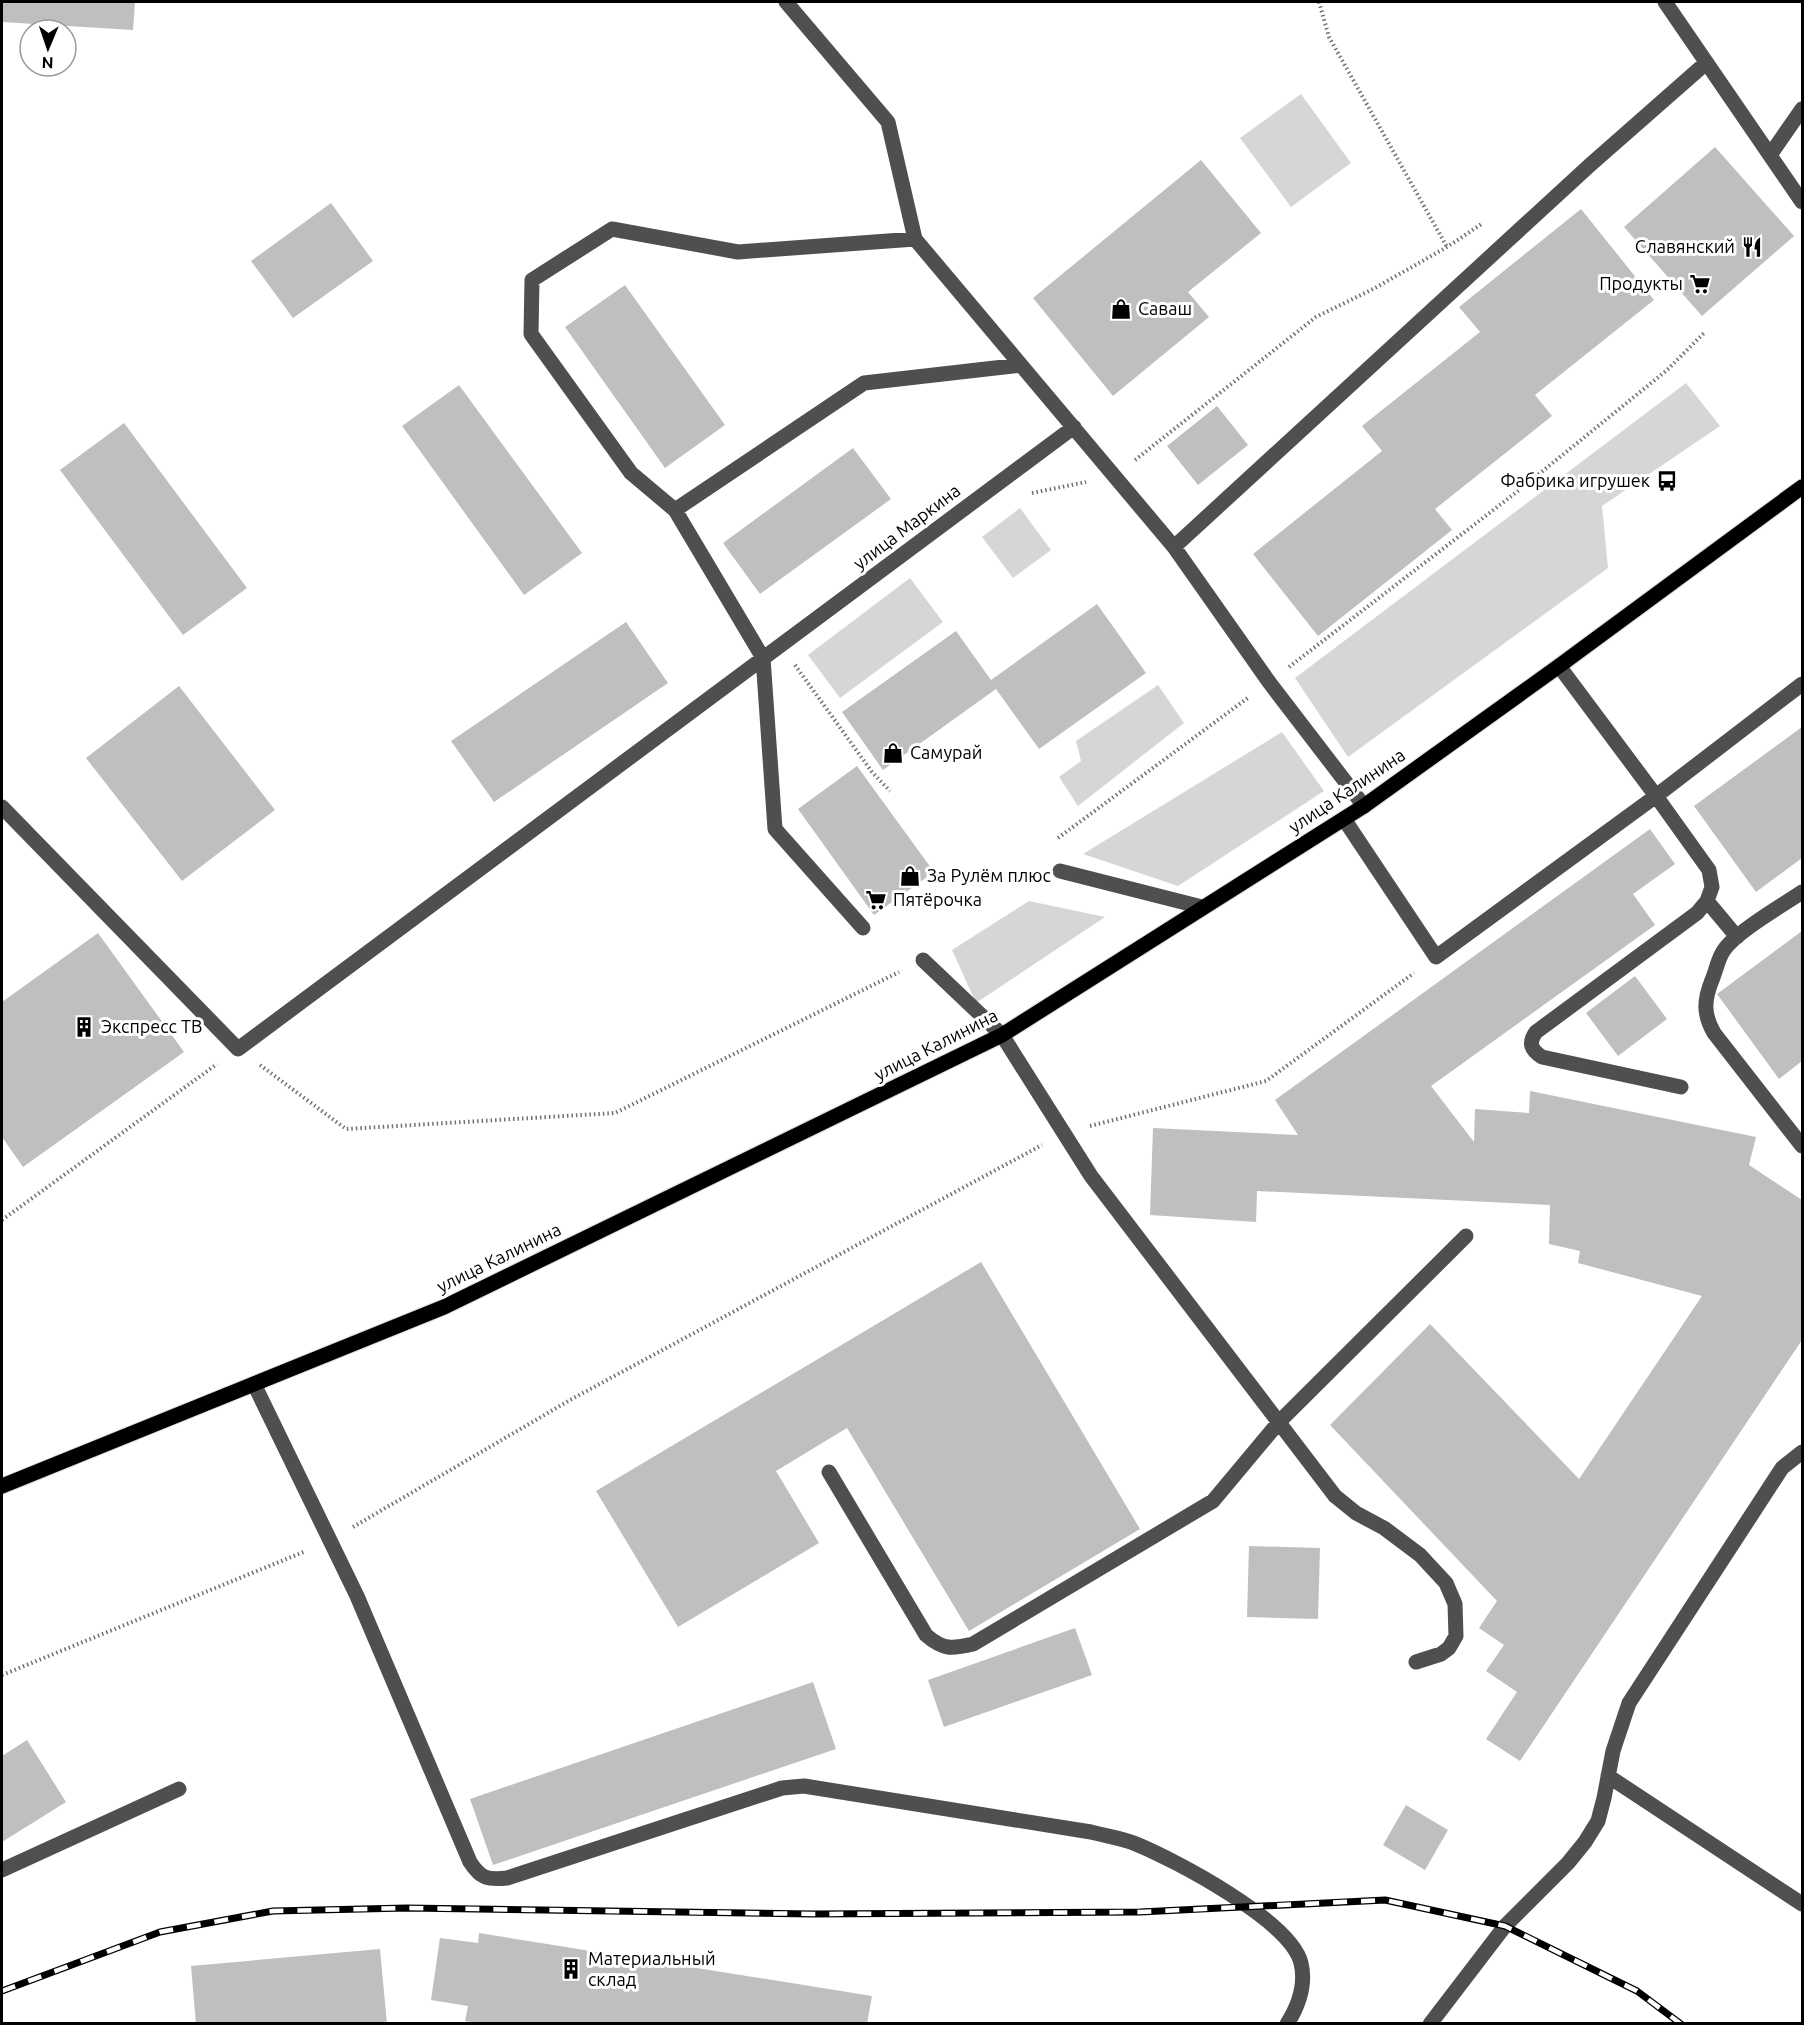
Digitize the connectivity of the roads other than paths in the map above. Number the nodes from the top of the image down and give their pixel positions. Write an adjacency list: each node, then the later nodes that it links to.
1 (786, 2): 7 (street)
2 (1665, 2): 3 (street)
3 (1706, 63): 5 (street); 12 (street)
4 (1803, 109): 5 (street)
5 (1770, 155): 6 (street)
6 (1803, 202)
7 (915, 239): 8 (street); 11 (street)
8 (1021, 365): 9 (street); 11 (street)
9 (1074, 427): 12 (street); 13 (street, улица Маркина)
10 (1800, 494): 14 (main road, улица Калинина)
11 (675, 510): 13 (street)
12 (1174, 546): 18 (street)
13 (764, 658): 17 (street, улица Маркина); 24 (street)
14 (1559, 666): 16 (street); 18 (main road, улица Калинина)
15 (1803, 684): 16 (street)
16 (1656, 796): 19 (street); 22 (street)
17 (2, 807)
18 (1364, 807): 19 (main road, улица Калинина)
19 (1344, 819): 23 (main road, улица Калинина)
20 (1060, 871): 23 (street)
21 (1803, 892): 25 (street)
22 (1707, 901): 25 (street); 28 (street)
23 (1202, 907): 27 (main road, улица Калинина)
24 (862, 928)
25 (1737, 937): 29 (street)
26 (923, 960): 27 (street)
27 (1002, 1035): 31 (main road, улица Калинина); 32 (street)
28 (1681, 1087)
29 (1803, 1146)
30 (1466, 1236): 32 (street)
31 (254, 1384): 35 (main road, улица Калинина); 41 (street)
32 (1278, 1422): 34 (street); 36 (street)
33 (1803, 1452): 37 (street)
34 (829, 1472)
35 (2, 1486)
36 (1416, 1662)
37 (1608, 1776): 40 (street); 42 (street)
38 (179, 1789): 39 (street)
39 (2, 1870)
40 (1803, 1904)
41 (1287, 2024)
42 (1430, 2024)

